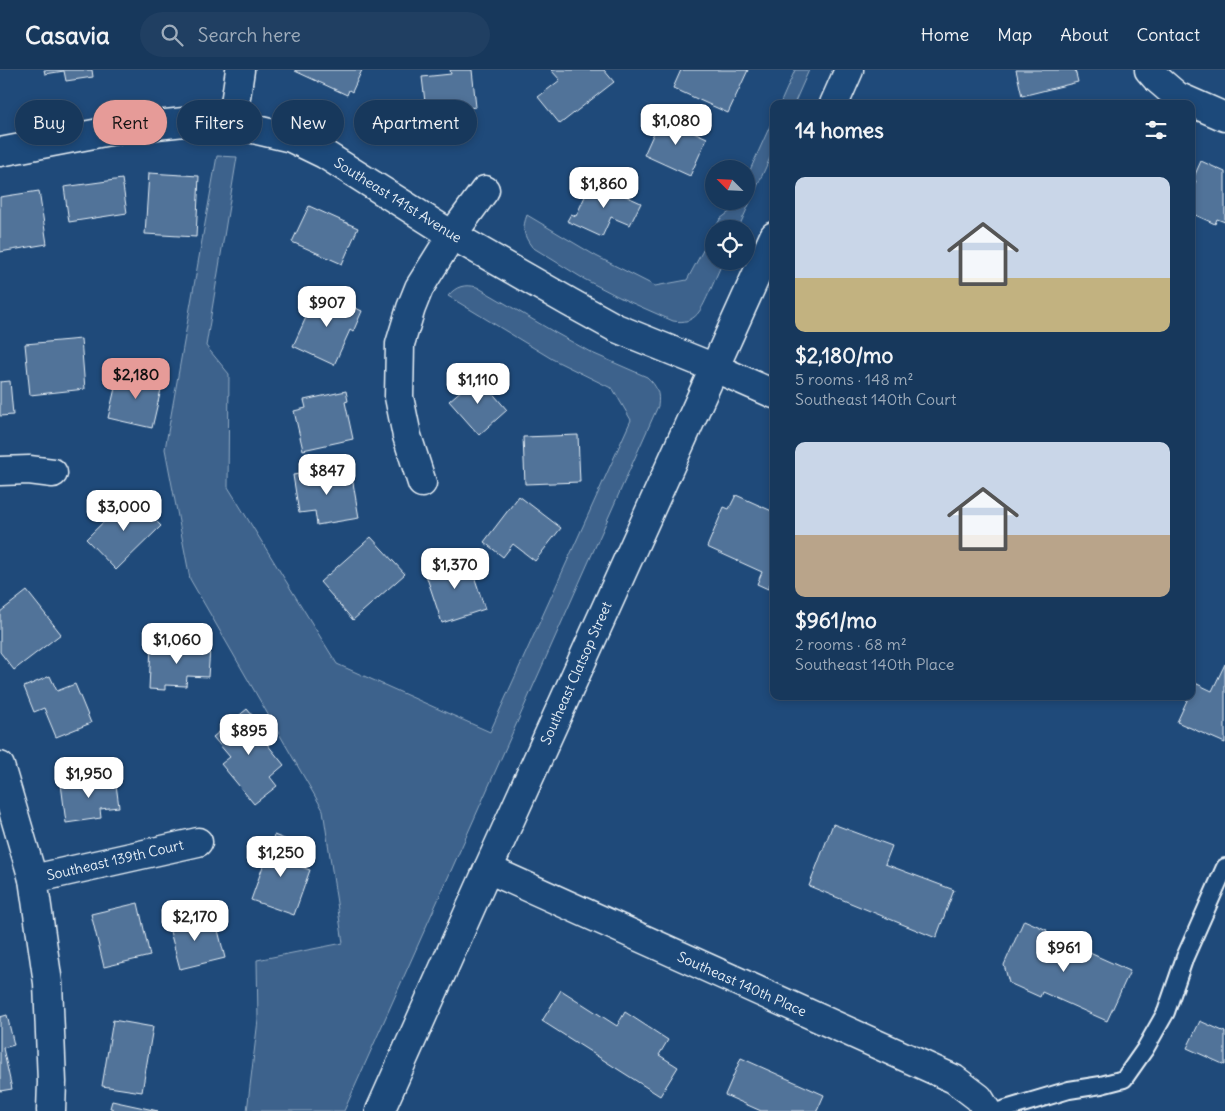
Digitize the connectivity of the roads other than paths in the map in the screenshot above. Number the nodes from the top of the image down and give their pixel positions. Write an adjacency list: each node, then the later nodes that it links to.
1 (240, 70): 4 (street)
2 (849, 70): 5 (street)
3 (1149, 70): 6 (street)
4 (236, 100)
5 (836, 100)
6 (1186, 100)
7 (1195, 104): 8 (street)
8 (1225, 117)
9 (177, 123): 11 (street, Southeast 141st Avenue)
10 (262, 131): 13 (street, Southeast 141st Avenue)
11 (0, 152)
12 (485, 190): 13 (street)
13 (452, 234): 15 (street, Southeast 141st Avenue); 19 (street)
14 (770, 245): 15 (street, Southeast Clatsop Street)
15 (715, 368): 16 (street, Southeast 141st Avenue); 23 (street, Southeast Clatsop Street)
16 (770, 392)
17 (0, 471): 18 (street)
18 (53, 473)
19 (422, 483)
20 (0, 766): 24 (street)
21 (198, 842): 24 (street, Southeast 139th Court)
22 (1225, 867): 28 (lane)
23 (488, 869): 26 (street, Southeast Clatsop Street); 27 (street, Southeast 140th Place)
24 (33, 879): 25 (street)
25 (51, 1111)
26 (380, 1111)
27 (987, 1111)
28 (999, 1111)

